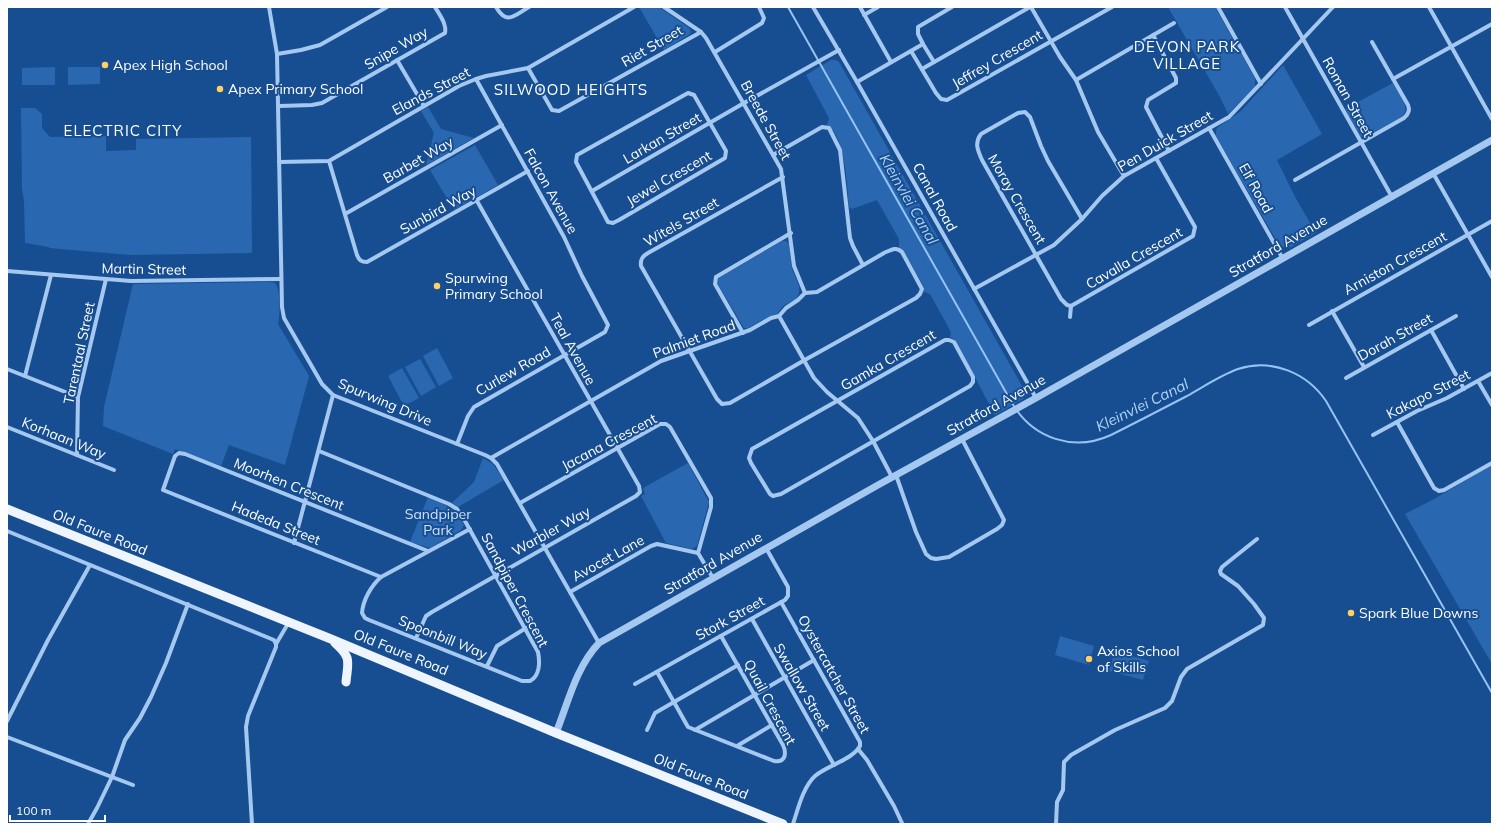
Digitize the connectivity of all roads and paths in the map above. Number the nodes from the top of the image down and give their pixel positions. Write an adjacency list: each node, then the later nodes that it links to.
1 (269, 7): 32 (street, Spurwing Drive)
2 (387, 7): 32 (street)
3 (435, 7): 33 (street, Snipe Way)
4 (496, 7): 5 (street)
5 (529, 7)
6 (634, 7): 36 (street, Elands Street)
7 (664, 7): 22 (street, Breede Street)
8 (759, 7): 31 (street)
9 (813, 7): 29 (street, Canal Road)
10 (860, 7): 19 (street)
11 (878, 7): 19 (street)
12 (952, 7): 27 (street)
13 (1030, 7): 25 (street); 35 (street)
14 (1112, 7): 25 (street, Jeffrey Crescent)
15 (1218, 7): 42 (street)
16 (1285, 7): 24 (street, Roman Street)
17 (1334, 7): 24 (street, Pen Duick Street)
18 (1429, 7): 28 (street)
19 (864, 15): 34 (street)
20 (1174, 23): 23 (street)
21 (1492, 24): 28 (street)
22 (701, 32): 31 (street, Breede Street); 36 (street, Riet Street)
23 (1153, 35): 40 (street); 52 (street)
24 (1303, 39): 42 (street, Pen Duick Street); 51 (street, Roman Street)
25 (1051, 42): 37 (street, Jeffrey Crescent); 40 (street)
26 (1372, 42): 39 (street)
27 (923, 44): 30 (street); 35 (street)
28 (1451, 47): 39 (street); 46 (street)
29 (837, 51): 41 (street, Canal Road); 43 (street, Larkan Street)
30 (911, 51): 34 (street); 37 (street, Jeffrey Crescent)
31 (715, 52): 43 (street, Breede Street)
32 (277, 54): 44 (street, Spurwing Drive)
33 (397, 60): 44 (street, Snipe Way); 45 (street)
34 (891, 62): 41 (street)
35 (934, 62): 37 (street)
36 (528, 68): 38 (street, Elands Street)
37 (922, 69)
38 (476, 79): 45 (street, Elands Street); 48 (street, Falcon Avenue)
39 (1393, 79): 51 (street)
40 (1076, 80): 59 (street)
41 (857, 82): 78 (street, Canal Road)
42 (1261, 84): 49 (street, Pen Duick Street)
43 (744, 103): 47 (street, Larkan Street); 53 (street, Breede Street)
44 (279, 106): 56 (street, Spurwing Drive)
45 (424, 106): 55 (street, Elands Street)
46 (1492, 119)
47 (710, 122): 62 (street, Larkan Street); 62 (street, Jewel Crescent); 62 (street, Jewel Crescent)
48 (502, 125): 57 (street, Falcon Avenue); 65 (street, Barbet Way)
49 (1209, 128): 52 (street, Pen Duick Street); 71 (street, Elf Road)
50 (1492, 140): 58 (street, Stratford Avenue)
51 (1361, 143): 61 (street); 63 (street, Roman Street)
52 (1169, 151): 54 (street, Pen Duick Street)
53 (773, 155): 60 (street, Breede Street); 72 (street)
54 (1156, 158): 59 (street, Pen Duick Street); 80 (street, Cavalla Crescent)
55 (329, 161): 56 (street, Elands Street); 65 (street)
56 (279, 162): 76 (street, Spurwing Drive)
57 (528, 171): 64 (street, Sunbird Way); 82 (street, Falcon Avenue)
58 (1433, 173): 63 (street, Stratford Avenue); 69 (street)
59 (1124, 176): 66 (street, Pen Duick Street)
60 (783, 177): 68 (street, Breede Street); 89 (street, Witels Street)
61 (1295, 180)
62 (592, 191)
63 (1392, 197): 71 (street, Stratford Avenue)
64 (477, 201): 65 (street, Sunbird Way); 90 (street, Teal Avenue)
65 (345, 214)
66 (1082, 219): 70 (street, Pen Duick Street); 70 (street, Moray Crescent)
67 (1492, 221): 69 (street, Arniston Crescent)
68 (791, 233): 79 (street, Breede Street); 88 (street)
69 (1468, 235): 75 (street); 81 (street, Arniston Crescent)
70 (1037, 256): 78 (street, Pen Duick Street); 80 (street)
71 (1282, 259): 101 (street, Stratford Avenue)
72 (863, 265): 79 (street, Palmiet Road); 91 (street, Palmiet Road)
73 (7, 271): 74 (street, Martin Street)
74 (51, 275): 77 (street, Martin Street); 95 (street)
75 (1492, 277)
76 (281, 279): 77 (street, Martin Street); 99 (street, Spurwing Drive)
77 (106, 280): 100 (street, Tarentaal Street)
78 (974, 289): 101 (street, Canal Road)
79 (805, 293): 83 (street, Palmiet Road)
80 (1071, 306): 85 (street)
81 (1332, 311): 86 (street, Arniston Crescent); 92 (street, Arniston Crescent)
82 (604, 316): 90 (street, Curlew Road)
83 (779, 316): 88 (street, Palmiet Road); 91 (street)
84 (1456, 316): 87 (street, Dorah Street)
85 (1070, 317)
86 (1309, 324)
87 (1431, 330): 92 (street, Dorah Street); 98 (street)
88 (743, 333): 89 (street, Palmiet Road)
89 (689, 351): 91 (street); 102 (street, Palmiet Road)
90 (565, 355): 102 (street, Teal Avenue); 110 (street, Curlew Road)
91 (803, 361): 103 (street)
92 (1364, 367): 96 (street, Dorah Street)
93 (7, 369): 95 (street)
94 (1492, 373): 97 (street, Kakapo Street)
95 (25, 376): 100 (street)
96 (1346, 378)
97 (1478, 381): 98 (street, Kakapo Street); 104 (street)
98 (1464, 389): 105 (street, Kakapo Street)
99 (333, 395): 110 (street, Spurwing Drive); 112 (street)
100 (78, 397): 113 (street, Tarentaal Street)
101 (1036, 398): 108 (street, Stratford Avenue)
102 (590, 401): 111 (street, Teal Avenue); 114 (street, Palmiet Road)
103 (839, 401): 109 (street); 109 (street); 109 (street, Gamka Crescent)
104 (1492, 405)
105 (1397, 422): 107 (street, Kakapo Street); 115 (street)
106 (7, 427): 113 (street, Korhaan Way)
107 (1374, 435)
108 (962, 439): 117 (street, Stratford Avenue); 117 (street)
109 (874, 441): 117 (street)
110 (457, 444): 114 (street, Spurwing Drive)
111 (617, 448): 118 (street, Teal Avenue); 121 (street, Jacana Crescent); 130 (street, Jacana Crescent)
112 (319, 451): 120 (street); 123 (street, Sandpiper Crescent)
113 (77, 455): 116 (street, Korhaan Way)
114 (491, 458): 121 (street)
115 (1492, 463)
116 (114, 470)
117 (894, 476): 128 (street, Stratford Avenue)
118 (639, 486): 127 (street, Warbler Way)
119 (162, 490): 120 (street, Moorhen Crescent); 126 (street, Hadeda Street)
120 (305, 502): 126 (street); 129 (street, Moorhen Crescent)
121 (520, 503): 127 (street)
122 (7, 510): 139 (main road, Old Faure Road)
123 (470, 529): 129 (street); 132 (street, Sandpiper Crescent)
124 (7, 531): 131 (street)
125 (1257, 539): 172 (street)
126 (294, 543): 133 (street, Hadeda Street)
127 (545, 548): 132 (street, Warbler Way); 135 (street)
128 (766, 548): 134 (street, Stratford Avenue); 136 (street, Stork Street)
129 (428, 551): 133 (street)
130 (698, 553): 134 (street); 135 (street, Avocet Lane)
131 (90, 566): 137 (street); 156 (street)
132 (496, 575): 140 (street, Sandpiper Crescent); 142 (street, Warbler Way)
133 (381, 577): 142 (street, Spoonbill Way)
134 (713, 578): 144 (street, Stratford Avenue)
135 (570, 592): 144 (street)
136 (781, 602): 138 (street, Stork Street); 146 (street, Oystercatcher Street)
137 (188, 604): 145 (street); 165 (street)
138 (752, 619): 141 (street, Stork Street); 150 (street, Swallow Street)
139 (289, 622): 143 (main road, Old Faure Road); 145 (street)
140 (526, 628): 148 (street); 151 (street, Sandpiper Crescent)
141 (721, 636): 147 (street, Quail Crescent); 149 (street, Stork Street)
142 (416, 638): 148 (street, Spoonbill Way)
143 (331, 639): 152 (main road); 160 (main road, Old Faure Road)
144 (599, 643): 160 (street, Stratford Avenue)
145 (276, 644): 169 (street)
146 (814, 660): 150 (street); 163 (street, Oystercatcher Street)
147 (738, 665): 154 (street, Quail Crescent); 155 (street)
148 (487, 666): 151 (street, Spoonbill Way)
149 (657, 672): 153 (street, Stork Street); 155 (street, Quail Crescent)
150 (783, 678): 154 (street); 164 (street, Swallow Street)
151 (522, 681)
152 (346, 682)
153 (635, 684)
154 (755, 694): 157 (street, Quail Crescent); 159 (street)
155 (673, 701): 158 (street); 159 (street, Quail Crescent)
156 (7, 721)
157 (772, 725): 162 (street); 162 (street, Quail Crescent)
158 (647, 730)
159 (695, 730): 162 (street, Quail Crescent)
160 (556, 733): 170 (main road, Old Faure Road)
161 (7, 737): 165 (street)
162 (737, 746)
163 (858, 749): 164 (street, Oystercatcher Street); 167 (street)
164 (834, 765): 171 (street, Oystercatcher Street)
165 (112, 777): 166 (street); 168 (street)
166 (133, 785)
167 (902, 823)
168 (88, 824)
169 (252, 824)
170 (783, 824)
171 (793, 824)
172 (1056, 824)

